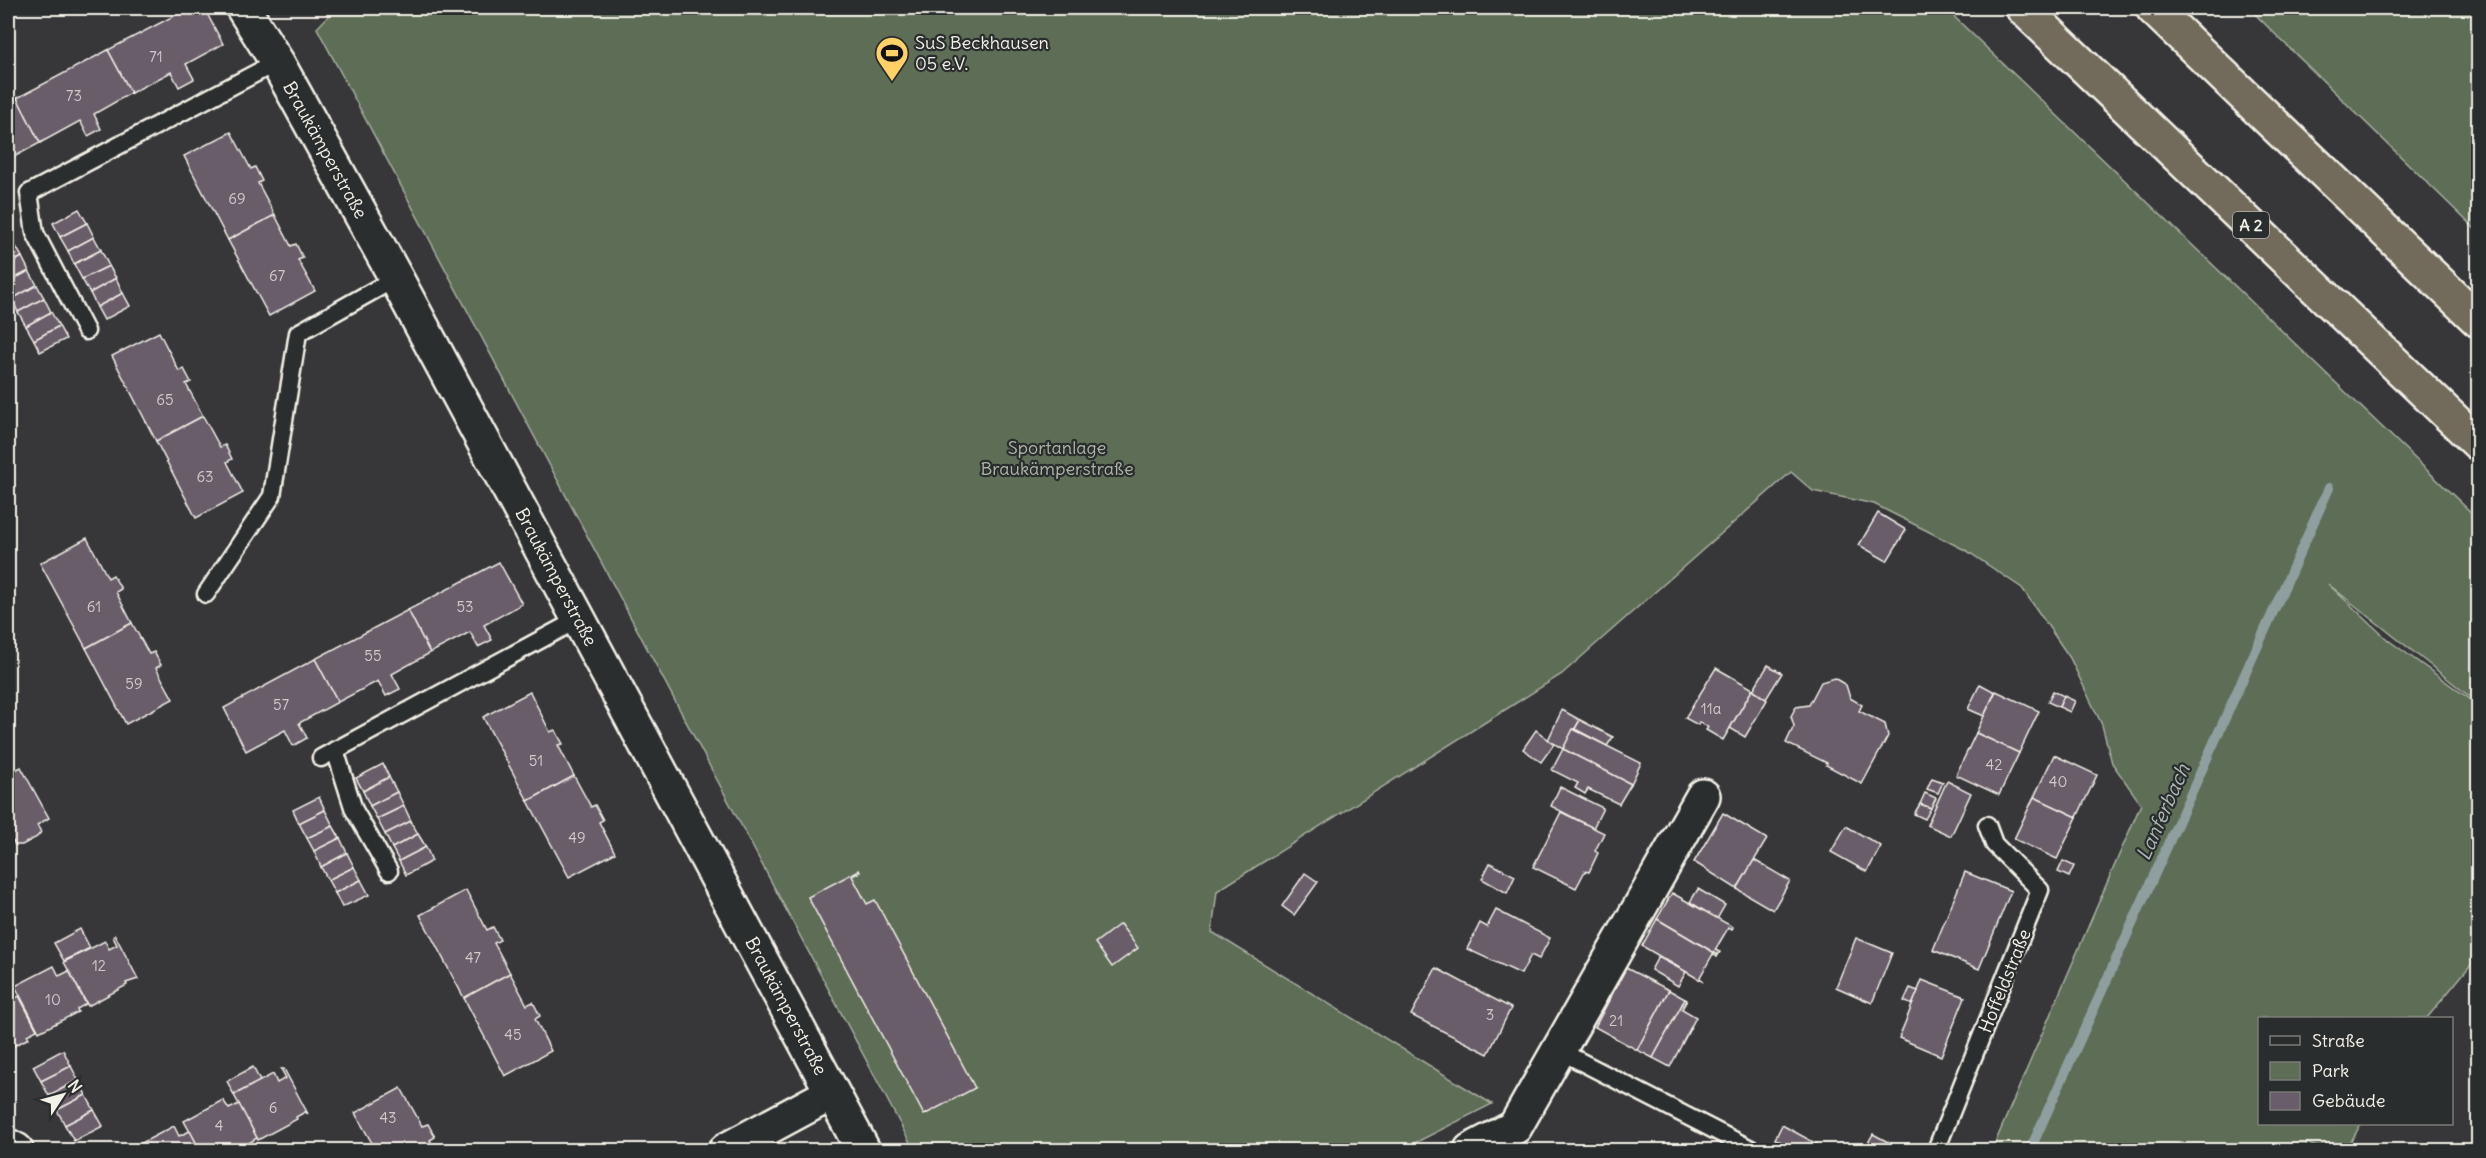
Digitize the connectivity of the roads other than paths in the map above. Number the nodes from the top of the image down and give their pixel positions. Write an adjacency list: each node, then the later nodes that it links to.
1 (243, 8): 4 (street, Braukämperstraße)
2 (2023, 8): 8 (highway, A 2)
3 (2153, 8): 6 (highway)
4 (277, 62): 5 (street, Braukämperstraße); 7 (lane)
5 (396, 278): 9 (lane); 10 (street, Braukämperstraße)
6 (2478, 320)
7 (86, 331)
8 (2478, 443)
9 (206, 594)
10 (579, 619): 13 (lane); 15 (street, Braukämperstraße)
11 (1703, 796): 14 (street)
12 (1987, 825): 23 (lane, Hoffeldstraße)
13 (389, 871)
14 (1558, 1050): 16 (street); 22 (lane)
15 (832, 1093): 19 (street); 20 (street, Braukämperstraße)
16 (1510, 1139): 21 (street)
17 (8, 1146): 18 (street)
18 (16, 1150)
19 (726, 1150)
20 (862, 1150)
21 (1471, 1150)
22 (1753, 1150)
23 (1936, 1150)

